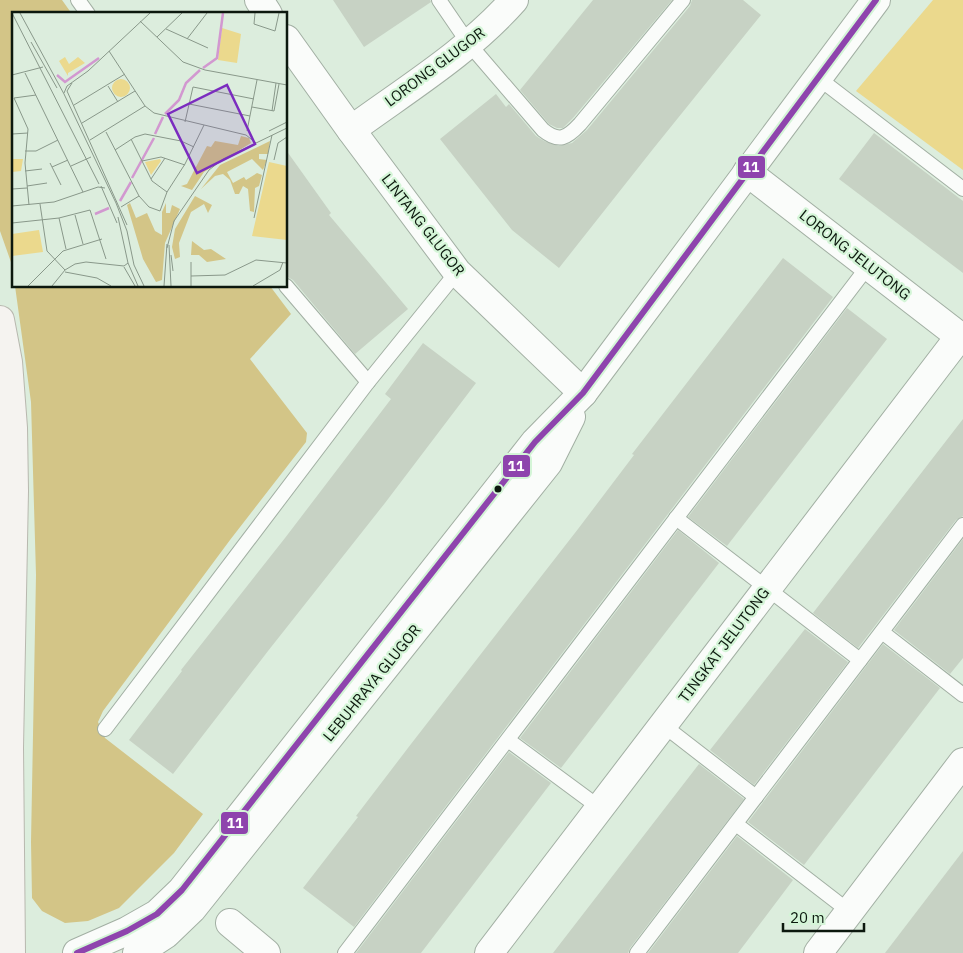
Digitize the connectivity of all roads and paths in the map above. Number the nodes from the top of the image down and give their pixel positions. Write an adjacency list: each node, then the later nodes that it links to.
1 (78, 0): 7 (lane)
2 (259, 0): 8 (street)
3 (439, 0): 10 (lane)
4 (514, 0): 10 (street, LORONG GLUGOR)
5 (682, 0): 10 (lane)
6 (876, 0): 11 (street, LEBUHRAYA GLUGOR)
7 (87, 12)
8 (267, 12)
9 (288, 42): 12 (street, LINTANG GLUGOR)
10 (469, 44): 12 (street, LORONG GLUGOR)
11 (817, 77): 13 (street, LEBUHRAYA GLUGOR); 14 (lane)
12 (351, 130): 16 (street, LINTANG GLUGOR)
13 (747, 172): 15 (street, LORONG JELUTONG); 21 (street, LEBUHRAYA GLUGOR)
14 (963, 189)
15 (869, 265): 19 (street, LORONG JELUTONG); 22 (lane)
16 (458, 272): 20 (lane); 21 (street, LINTANG GLUGOR)
17 (288, 288): 20 (lane)
18 (0, 320): 40 (main road)
19 (961, 338): 24 (street, TINGKAT JELUTONG)
20 (368, 382): 30 (lane)
21 (583, 393): 27 (street, LEBUHRAYA GLUGOR)
22 (676, 518): 24 (lane); 31 (lane)
23 (963, 525): 25 (lane)
24 (768, 588): 26 (lane); 29 (street, TINGKAT JELUTONG)
25 (882, 632): 26 (lane); 28 (lane)
26 (860, 660): 33 (lane)
27 (369, 670): 41 (street, LEBUHRAYA GLUGOR); 42 (street, LEBUHRAYA GLUGOR)
28 (963, 695)
29 (663, 725): 33 (lane); 34 (street, TINGKAT JELUTONG)
30 (105, 729)
31 (508, 740): 34 (lane); 44 (lane)
32 (963, 762): 36 (street)
33 (756, 797): 35 (lane)
34 (600, 808): 38 (street, TINGKAT JELUTONG)
35 (736, 824): 36 (lane); 45 (lane)
36 (850, 912): 39 (street)
37 (230, 923): 43 (street)
38 (494, 951)
39 (822, 952)
40 (11, 953)
41 (77, 953)
42 (137, 953)
43 (266, 953)
44 (345, 953)
45 (637, 953)

